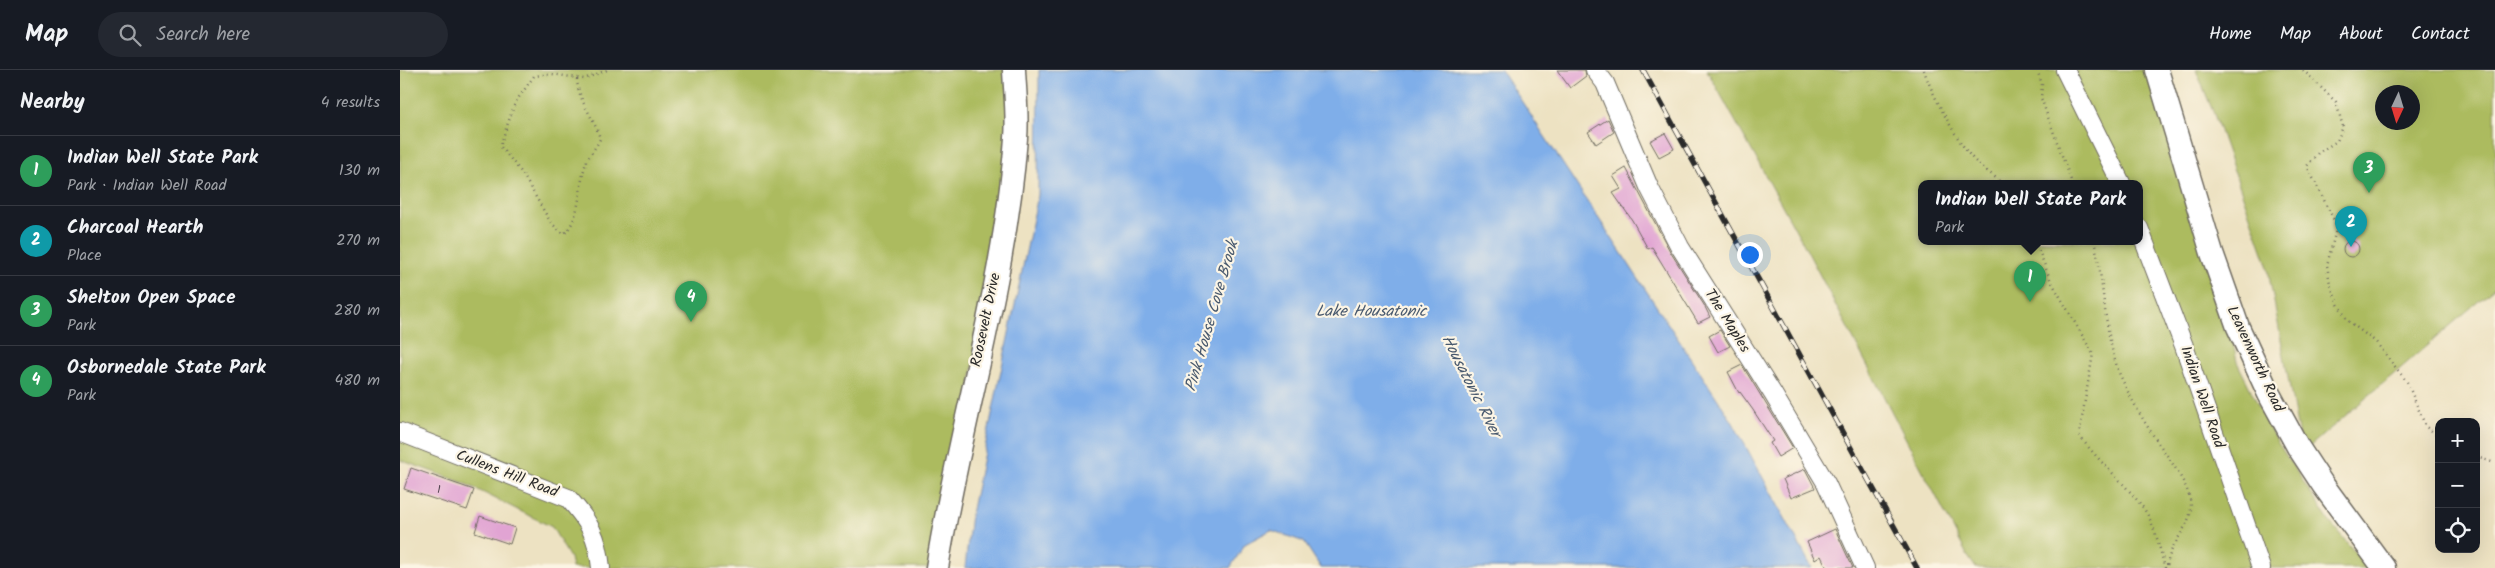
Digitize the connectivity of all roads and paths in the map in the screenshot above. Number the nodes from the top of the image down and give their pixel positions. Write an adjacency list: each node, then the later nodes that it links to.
1 (607, 70): 9 (path)
2 (1014, 70): 21 (main road, Roosevelt Drive)
3 (1595, 70): 22 (street, The Maples)
4 (1924, 70): 10 (path)
5 (2037, 70): 11 (path)
6 (2065, 70): 12 (street)
7 (2157, 70): 25 (main road, Leavenworth Road)
8 (2303, 70): 17 (path)
9 (577, 79): 9 (path)
10 (1998, 180)
11 (2071, 180)
12 (2120, 180)
13 (2143, 238): 24 (street, Indian Well Road)
14 (2037, 245): 23 (path)
15 (2095, 245): 23 (path)
16 (400, 432): 20 (street, Cullens Hill Road)
17 (2435, 433)
18 (2480, 458): 19 (path)
19 (2495, 463)
20 (601, 568)
21 (937, 568)
22 (1865, 568)
23 (2166, 568)
24 (2261, 568)
25 (2384, 568)

